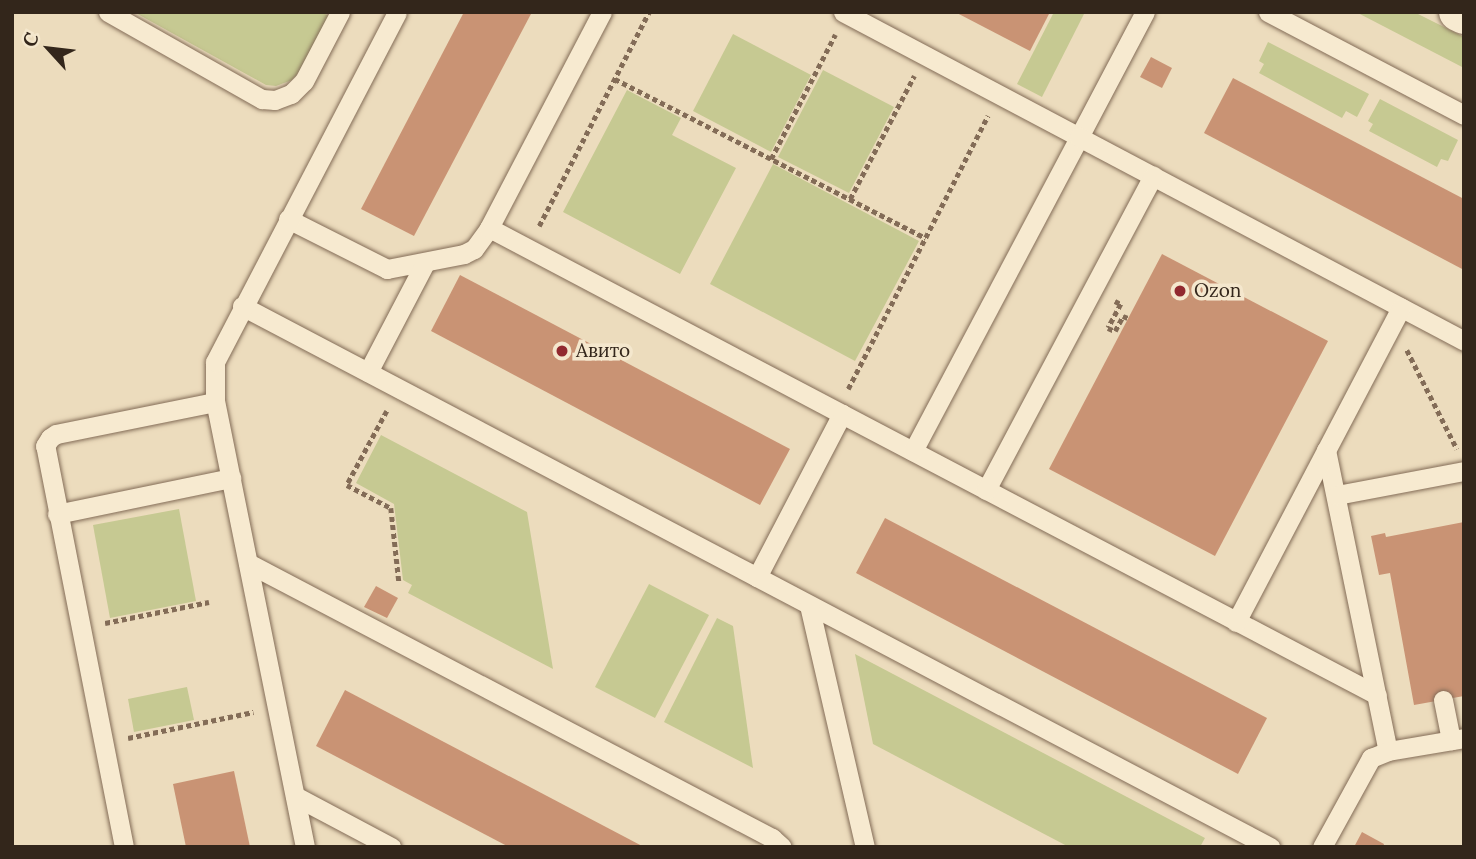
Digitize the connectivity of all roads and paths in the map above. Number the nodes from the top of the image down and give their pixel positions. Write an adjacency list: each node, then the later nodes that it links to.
1 (108, 12): 2 (lane)
2 (340, 12)
3 (397, 12): 19 (lane)
4 (602, 12): 20 (lane)
5 (649, 12): 12 (path)
6 (1145, 12): 15 (lane)
7 (1268, 12): 14 (lane)
8 (1458, 12): 10 (street)
9 (844, 13): 11 (lane); 16 (path)
10 (1464, 15)
11 (925, 55): 13 (lane); 18 (path)
12 (615, 79): 16 (path); 22 (path)
13 (999, 94): 15 (lane); 21 (path)
14 (1464, 114)
15 (1079, 136): 17 (lane); 35 (lane)
16 (771, 159): 18 (path)
17 (1153, 176): 26 (lane); 38 (lane)
18 (850, 199): 21 (path)
19 (288, 219): 23 (lane); 25 (lane)
20 (489, 228): 22 (lane); 23 (lane)
21 (926, 238): 32 (path)
22 (528, 249): 32 (lane)
23 (425, 263): 29 (lane)
24 (1121, 304): 27 (path)
25 (242, 306): 29 (lane); 31 (lane)
26 (1397, 316): 28 (lane); 33 (lane); 34 (path)
27 (1128, 318)
28 (1464, 341)
29 (368, 372): 30 (lane)
30 (399, 388): 42 (lane); 43 (path)
31 (215, 402): 37 (lane); 40 (lane)
32 (840, 413): 35 (lane); 42 (lane)
33 (1326, 450): 39 (lane); 46 (lane)
34 (1458, 450)
35 (913, 451): 38 (lane)
36 (1464, 471): 39 (lane)
37 (231, 478): 40 (lane); 41 (lane)
38 (986, 490): 46 (lane)
39 (1337, 495): 48 (lane)
40 (57, 514): 47 (lane)
41 (248, 563): 50 (lane); 59 (lane)
42 (757, 577): 45 (lane)
43 (400, 582)
44 (209, 602): 47 (path)
45 (810, 604): 55 (lane); 60 (lane)
46 (1236, 622): 48 (lane)
47 (80, 628): 52 (lane)
48 (1377, 695): 53 (lane)
49 (1443, 700): 51 (lane)
50 (276, 707): 52 (path); 54 (lane)
51 (1457, 739): 53 (lane)
52 (103, 743): 56 (lane)
53 (1388, 751): 61 (lane)
54 (295, 796): 57 (lane); 58 (lane)
55 (858, 845)
56 (124, 847)
57 (305, 847)
58 (391, 847)
59 (782, 847)
60 (1270, 847)
61 (1322, 847)

